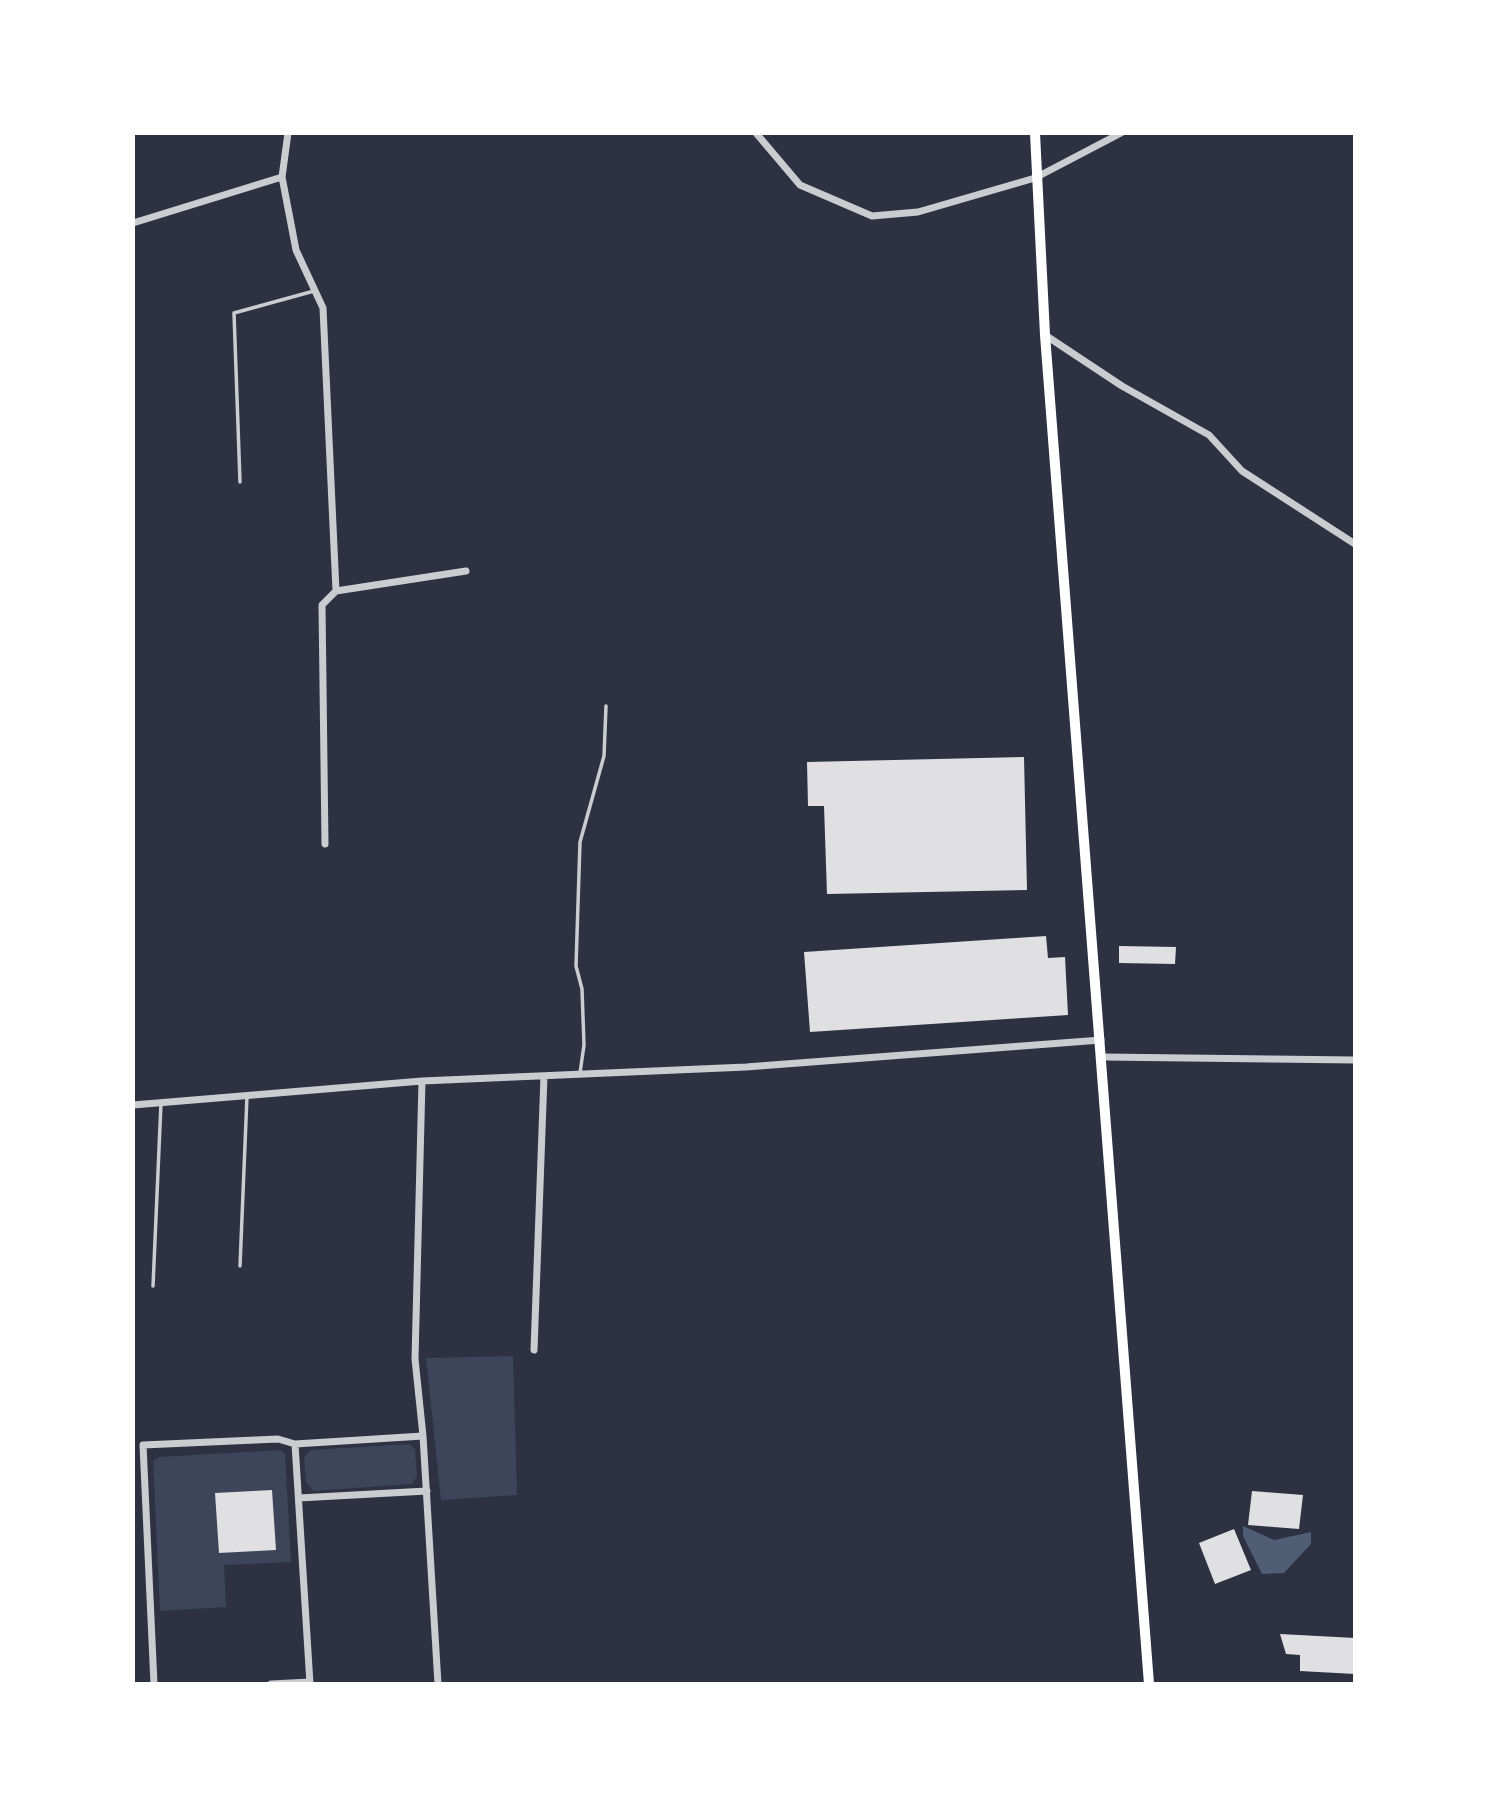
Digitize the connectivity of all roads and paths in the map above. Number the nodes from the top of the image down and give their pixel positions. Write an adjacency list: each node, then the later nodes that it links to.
1 (288, 133): 5 (street)
2 (756, 133): 6 (street)
3 (1035, 133): 6 (main road)
4 (1121, 133): 6 (street)
5 (282, 177): 7 (street); 8 (street)
6 (1035, 178): 9 (main road)
7 (133, 223)
8 (316, 290): 10 (lane); 13 (street)
9 (1045, 335): 11 (street); 16 (main road)
10 (240, 482)
11 (1355, 544)
12 (466, 570): 13 (street)
13 (336, 592): 15 (street)
14 (606, 706): 19 (lane)
15 (325, 844)
16 (1101, 1040): 17 (main road); 19 (street)
17 (1103, 1057): 18 (street); 36 (main road)
18 (1355, 1060)
19 (580, 1075): 20 (street)
20 (544, 1076): 21 (street); 27 (street)
21 (422, 1081): 22 (street); 28 (street)
22 (247, 1094): 23 (street); 25 (lane)
23 (161, 1103): 24 (street); 26 (lane)
24 (133, 1105)
25 (240, 1266)
26 (153, 1286)
27 (534, 1350)
28 (423, 1436): 29 (street); 30 (street)
29 (295, 1444): 31 (street); 33 (street)
30 (427, 1491): 31 (street); 35 (street)
31 (299, 1498): 32 (street)
32 (310, 1683): 34 (street)
33 (154, 1684)
34 (271, 1684)
35 (438, 1684)
36 (1149, 1684)

